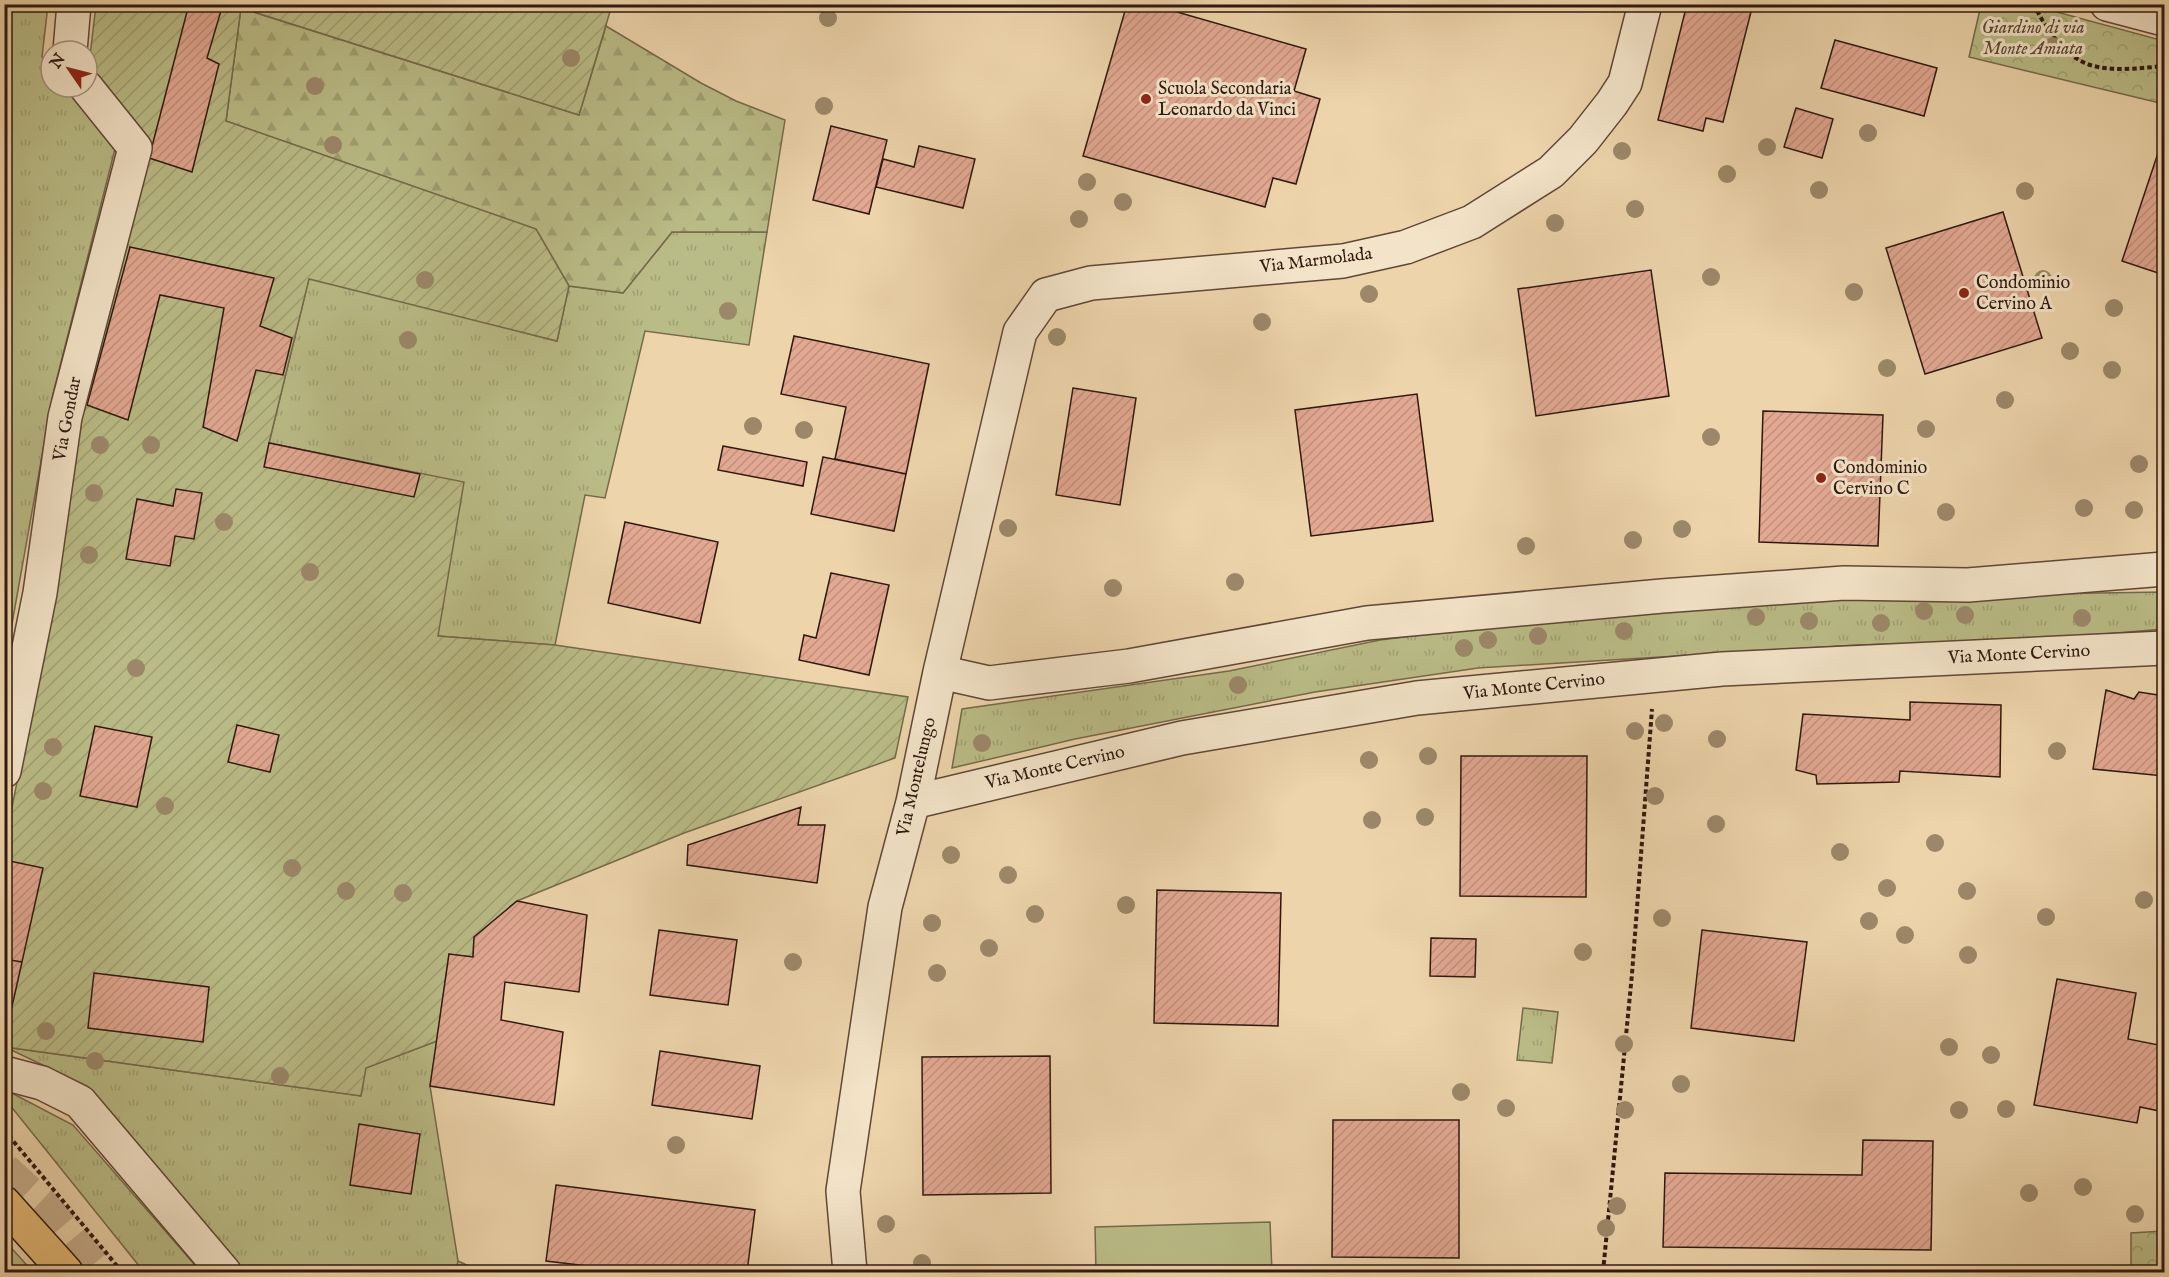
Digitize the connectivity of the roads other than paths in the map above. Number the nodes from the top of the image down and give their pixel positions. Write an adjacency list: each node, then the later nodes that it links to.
1 (74, 4): 5 (street)
2 (1645, 4): 7 (street, Via Marmolada)
3 (2107, 4): 4 (street)
4 (2164, 19)
5 (71, 39)
6 (96, 99): 11 (street, Via Gondar)
7 (1046, 295): 10 (street, Via Montelungo)
8 (2164, 569): 10 (street)
9 (2164, 648): 12 (street, Via Monte Cervino)
10 (940, 672): 12 (street, Via Montelungo)
11 (4, 771)
12 (913, 802): 17 (street, Via Montelungo)
13 (4, 1073): 16 (street)
14 (4, 1203): 15 (main road)
15 (66, 1272)
16 (224, 1272)
17 (850, 1272)

